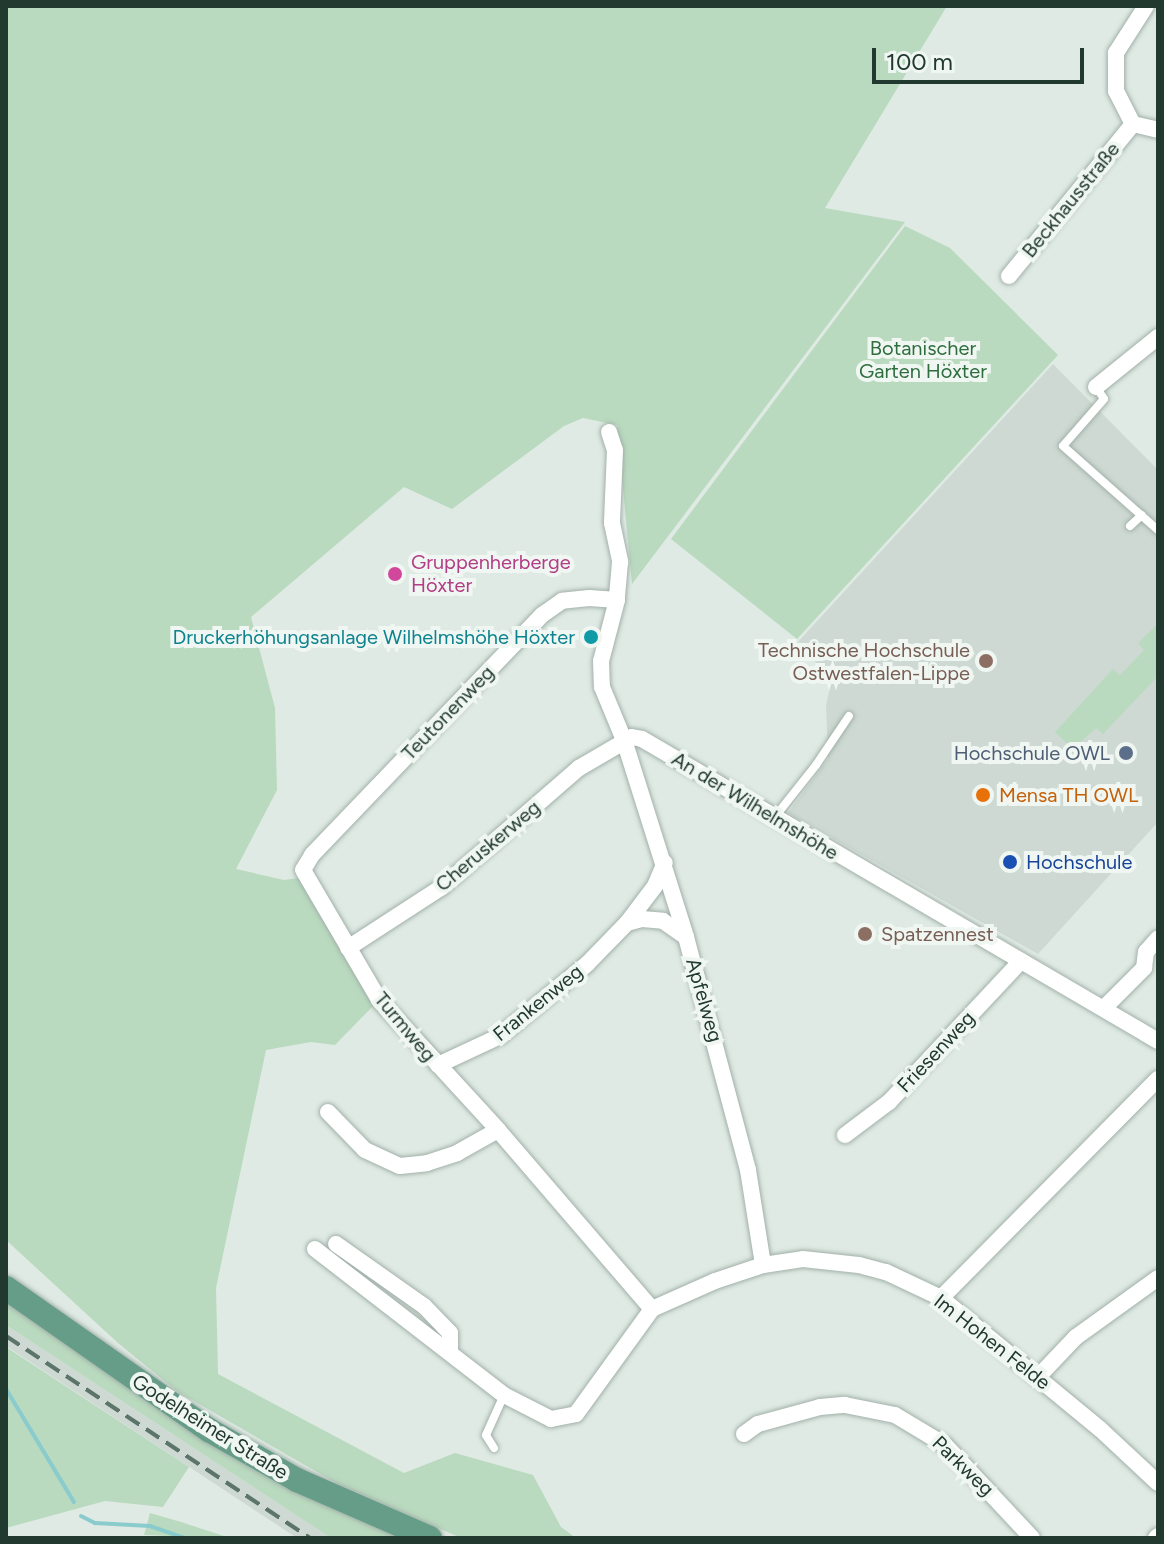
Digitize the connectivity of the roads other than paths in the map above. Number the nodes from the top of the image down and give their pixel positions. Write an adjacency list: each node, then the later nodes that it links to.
1 (1146, 6): 2 (street, Beckhausstraße)
2 (1133, 124): 3 (street, Beckhausstraße); 4 (street, Beckhausstraße)
3 (1158, 130)
4 (1009, 276)
5 (1158, 337): 6 (street)
6 (1096, 387): 8 (lane)
7 (609, 432): 11 (street)
8 (1142, 515): 9 (lane); 10 (lane)
9 (1130, 526)
10 (1158, 530)
11 (617, 600): 13 (street); 16 (street, Teutonenweg)
12 (849, 716): 14 (lane)
13 (624, 740): 14 (street, An der Wilhelmshöhe); 15 (street, Apfelweg); 20 (street, Cheruskerweg)
14 (774, 819): 21 (street, An der Wilhelmshöhe)
15 (665, 863): 17 (street, Frankenweg); 18 (street, Apfelweg)
16 (303, 870): 20 (street, Turmweg)
17 (627, 923): 18 (street); 24 (street, Frankenweg)
18 (686, 937): 31 (street, Apfelweg)
19 (1158, 938): 22 (street)
20 (348, 948): 24 (street, Turmweg)
21 (1021, 961): 22 (street, An der Wilhelmshöhe); 28 (street, Friesenweg)
22 (1104, 1008): 23 (street, An der Wilhelmshöhe)
23 (1158, 1041)
24 (438, 1065): 27 (street, Turmweg)
25 (1158, 1079): 34 (street)
26 (328, 1112): 27 (street)
27 (498, 1130): 35 (street, Turmweg)
28 (845, 1135)
29 (336, 1244): 36 (street)
30 (315, 1249): 36 (street)
31 (763, 1265): 34 (street, Im Hohen Felde); 35 (street, Im Hohen Felde)
32 (1158, 1278): 37 (street)
33 (6, 1288): 42 (main road, Godelheimer Straße)
34 (941, 1298): 37 (street, Im Hohen Felde)
35 (652, 1309): 38 (street)
36 (450, 1351): 38 (street)
37 (1038, 1377): 41 (street, Im Hohen Felde)
38 (504, 1395): 40 (lane)
39 (744, 1434): 43 (street, Parkweg)
40 (494, 1448)
41 (1158, 1483)
42 (430, 1538)
43 (1032, 1538)

